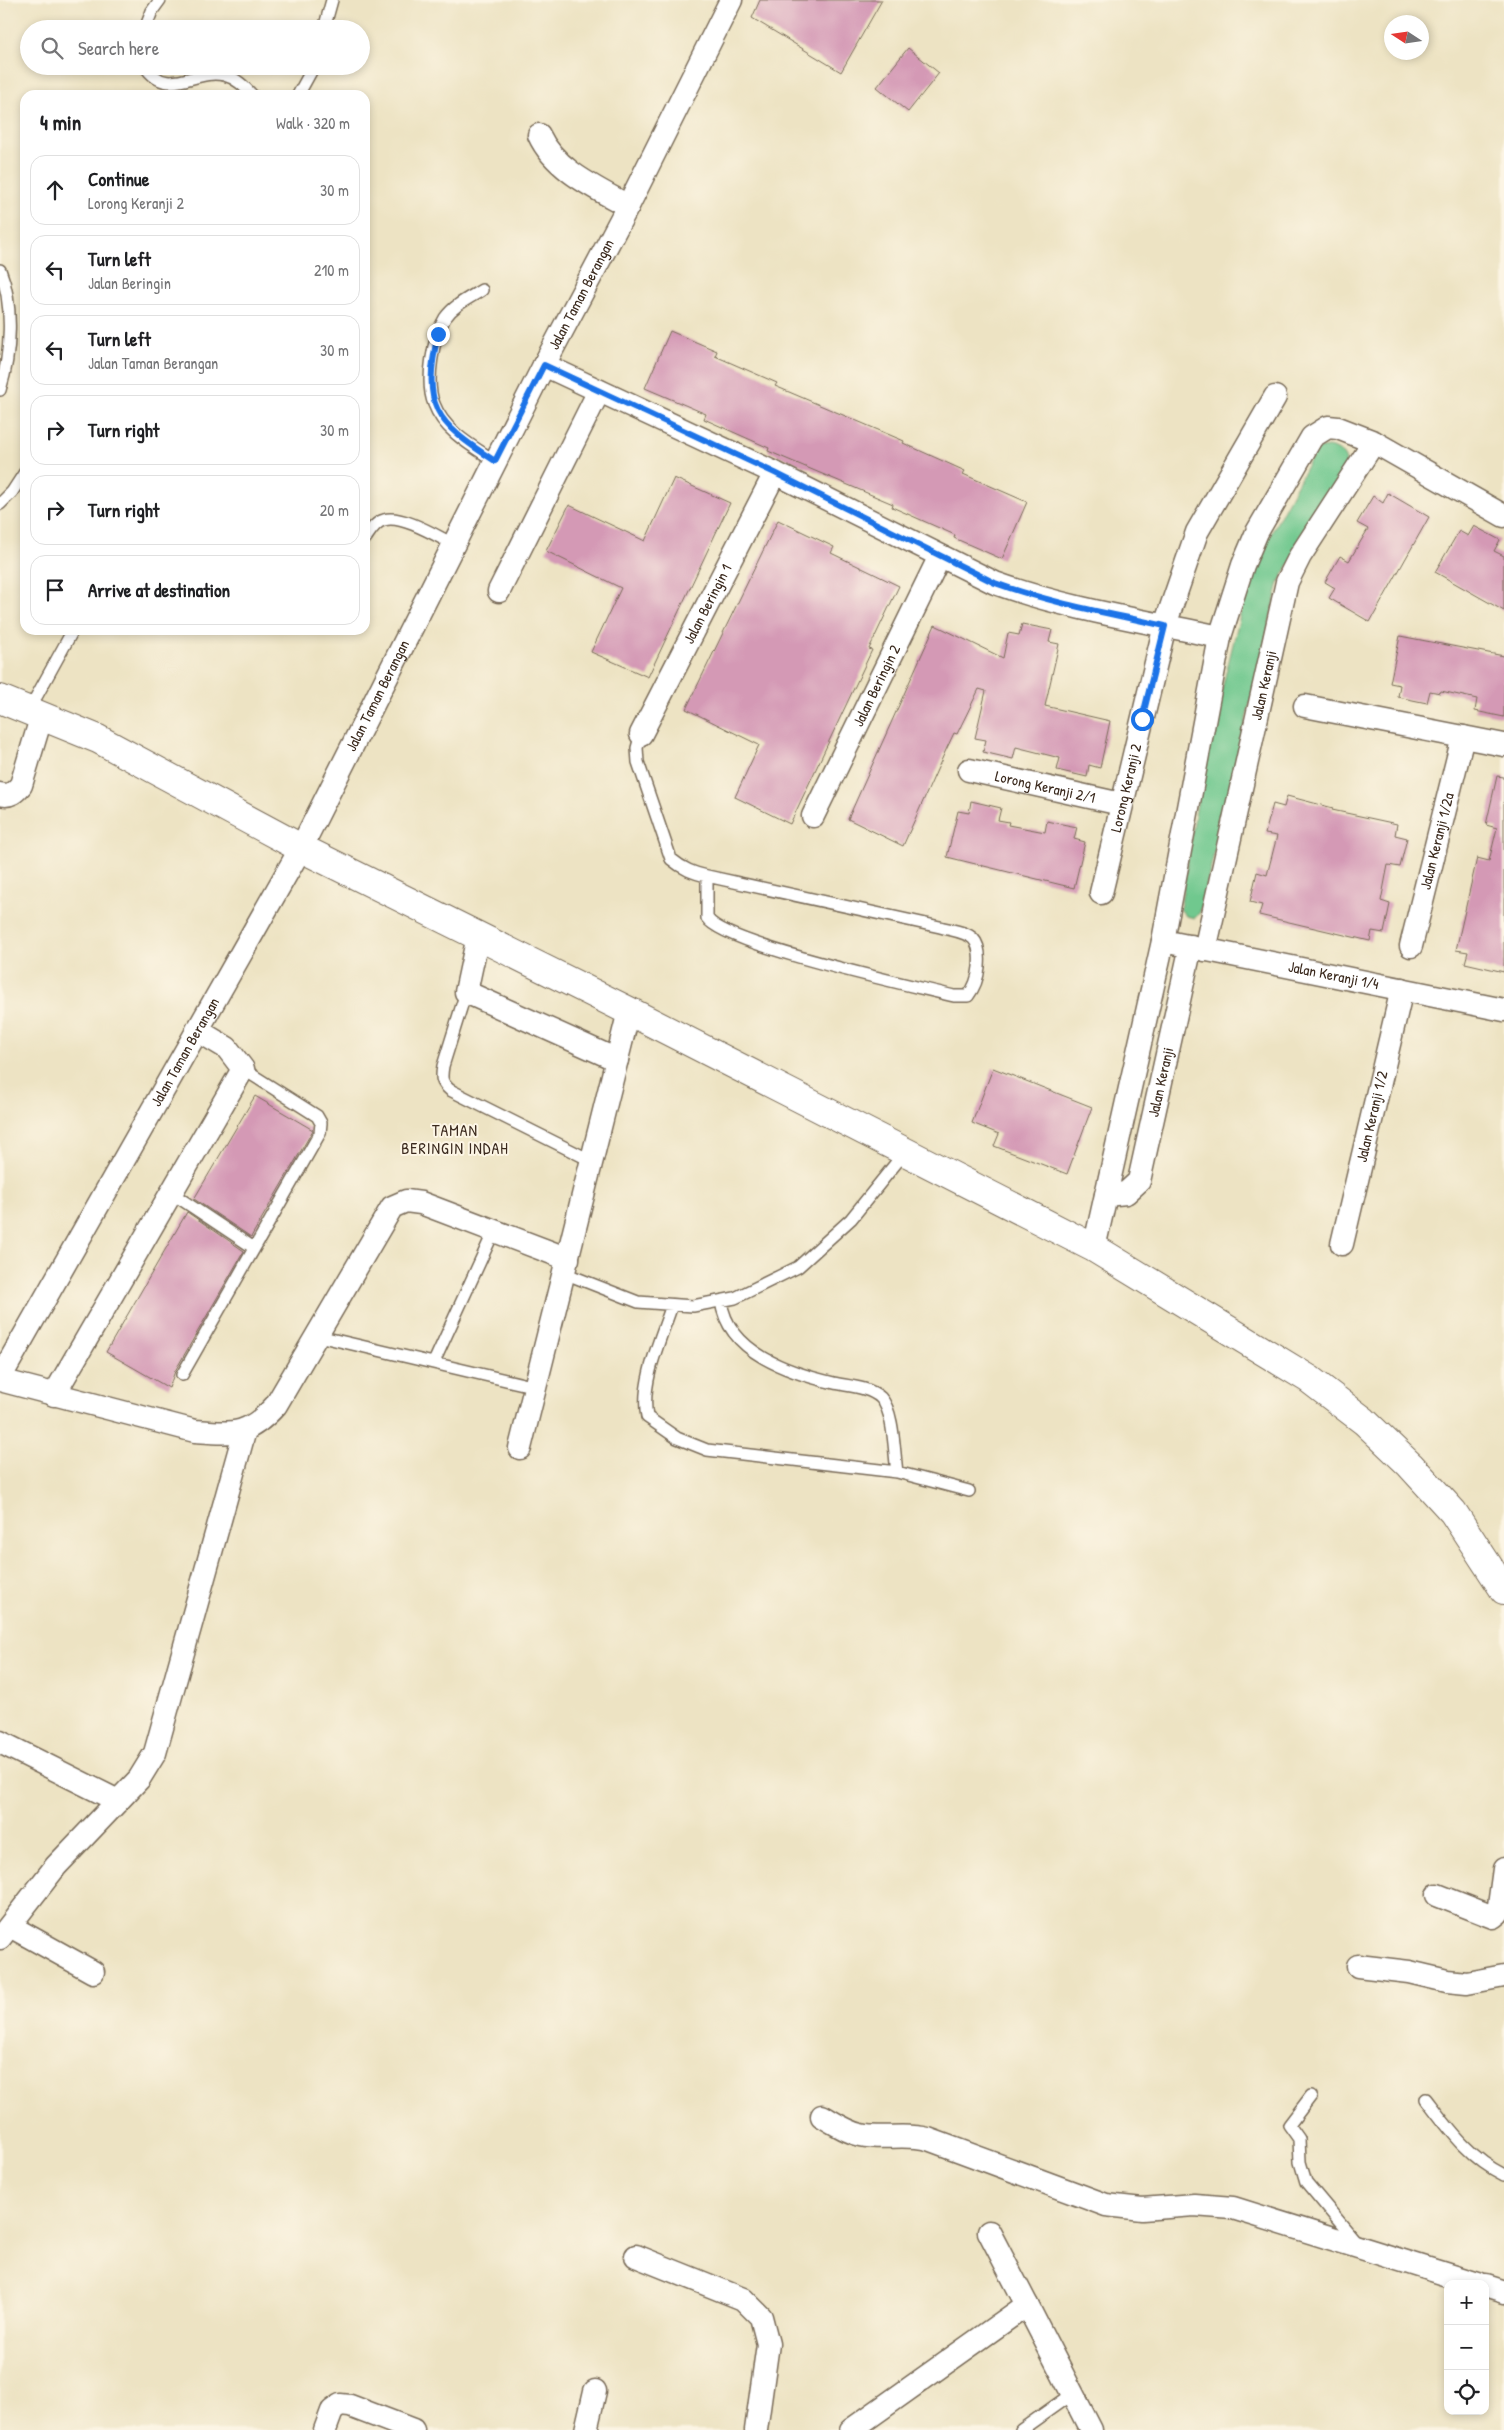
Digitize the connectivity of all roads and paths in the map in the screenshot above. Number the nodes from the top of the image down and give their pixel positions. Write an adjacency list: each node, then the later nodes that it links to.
1 (160, 0): 4 (lane)
2 (332, 0): 5 (lane)
3 (731, 0): 13 (street, Jalan Taman Berangan)
4 (148, 20)
5 (326, 20)
6 (150, 75): 7 (lane)
7 (216, 75)
8 (224, 75): 10 (lane)
9 (309, 75): 11 (lane)
10 (247, 90)
11 (301, 90)
12 (539, 135): 13 (street)
13 (628, 206): 16 (street, Jalan Taman Berangan)
14 (0, 270): 17 (lane)
15 (482, 290): 21 (lane)
16 (544, 365): 18 (street); 21 (street, Jalan Taman Berangan)
17 (0, 390)
18 (599, 391): 22 (street); 29 (street)
19 (1276, 397): 30 (street, Lorong Keranji 2)
20 (1374, 442): 25 (street); 32 (street); 49 (street, Jalan Keranji)
21 (495, 461): 27 (street, Jalan Taman Berangan)
22 (775, 473): 28 (street); 36 (street, Jalan Beringin 1)
23 (20, 480): 24 (lane)
24 (0, 504)
25 (1504, 516)
26 (370, 532): 27 (lane)
27 (454, 544): 43 (street, Jalan Taman Berangan)
28 (940, 556): 30 (street); 42 (street, Jalan Beringin 2)
29 (499, 590)
30 (1165, 626): 32 (street); 41 (street, Lorong Keranji 2)
31 (71, 635): 35 (lane)
32 (1220, 637): 47 (street)
33 (0, 699): 35 (street)
34 (1304, 706): 37 (street)
35 (35, 713): 40 (street); 43 (street)
36 (641, 734): 44 (lane)
37 (1463, 737): 38 (street); 48 (street, Jalan Keranji 1/2a)
38 (1504, 746)
39 (969, 770): 41 (street, Lorong Keranji 2/1)
40 (0, 794)
41 (1121, 804): 45 (street, Lorong Keranji 2)
42 (813, 816)
43 (301, 848): 46 (street); 54 (street, Jalan Taman Berangan)
44 (707, 876): 44 (lane)
45 (1101, 893)
46 (478, 936): 51 (street); 53 (street)
47 (1163, 941): 49 (street, Jalan Keranji 1/4); 60 (street)
48 (1411, 946)
49 (1198, 948): 50 (street, Jalan Keranji 1/4); 60 (street, Jalan Keranji)
50 (1402, 989): 52 (street, Jalan Keranji 1/4); 62 (street, Jalan Keranji 1/2)
51 (466, 992): 55 (street); 58 (lane)
52 (1504, 1010)
53 (629, 1011): 55 (street); 57 (street)
54 (197, 1030): 56 (street); 71 (street, Jalan Taman Berangan)
55 (617, 1060): 58 (street)
56 (243, 1069): 59 (street); 63 (lane)
57 (905, 1152): 64 (street); 66 (lane)
58 (592, 1161): 65 (street)
59 (170, 1192): 63 (lane); 73 (street)
60 (1106, 1195): 64 (street)
61 (494, 1231): 65 (street); 68 (street); 69 (lane)
62 (1342, 1244)
63 (254, 1248): 70 (lane)
64 (1094, 1248): 78 (street)
65 (566, 1266): 67 (lane); 72 (street)
66 (721, 1301): 67 (lane); 76 (lane)
67 (672, 1305): 76 (lane)
68 (318, 1336): 69 (lane); 74 (street)
69 (434, 1362): 72 (lane)
70 (182, 1375)
71 (0, 1379): 73 (street)
72 (536, 1387): 75 (street)
73 (54, 1394): 74 (street)
74 (245, 1430): 80 (street)
75 (520, 1448)
76 (896, 1472): 77 (lane)
77 (970, 1491)
78 (1504, 1590)
79 (0, 1742): 80 (street)
80 (118, 1801): 83 (street)
81 (1504, 1869): 82 (street)
82 (1436, 1896)
83 (5, 1932): 85 (street)
84 (1358, 1966): 86 (street)
85 (93, 1972)
86 (1504, 1976)
87 (1311, 2096): 92 (lane)
88 (1426, 2099): 90 (lane)
89 (822, 2116): 92 (street)
90 (1504, 2175)
91 (989, 2232): 97 (street)
92 (1362, 2249): 94 (street)
93 (636, 2256): 103 (street)
94 (1464, 2280)
95 (1489, 2287): 96 (street)
96 (1504, 2292)
97 (1027, 2306): 99 (street); 104 (street)
98 (595, 2391): 102 (street)
99 (1073, 2393): 105 (lane); 106 (street)
100 (325, 2430): 101 (street)
101 (413, 2430)
102 (586, 2430)
103 (756, 2430)
104 (852, 2430)
105 (1021, 2430)
106 (1091, 2430)

